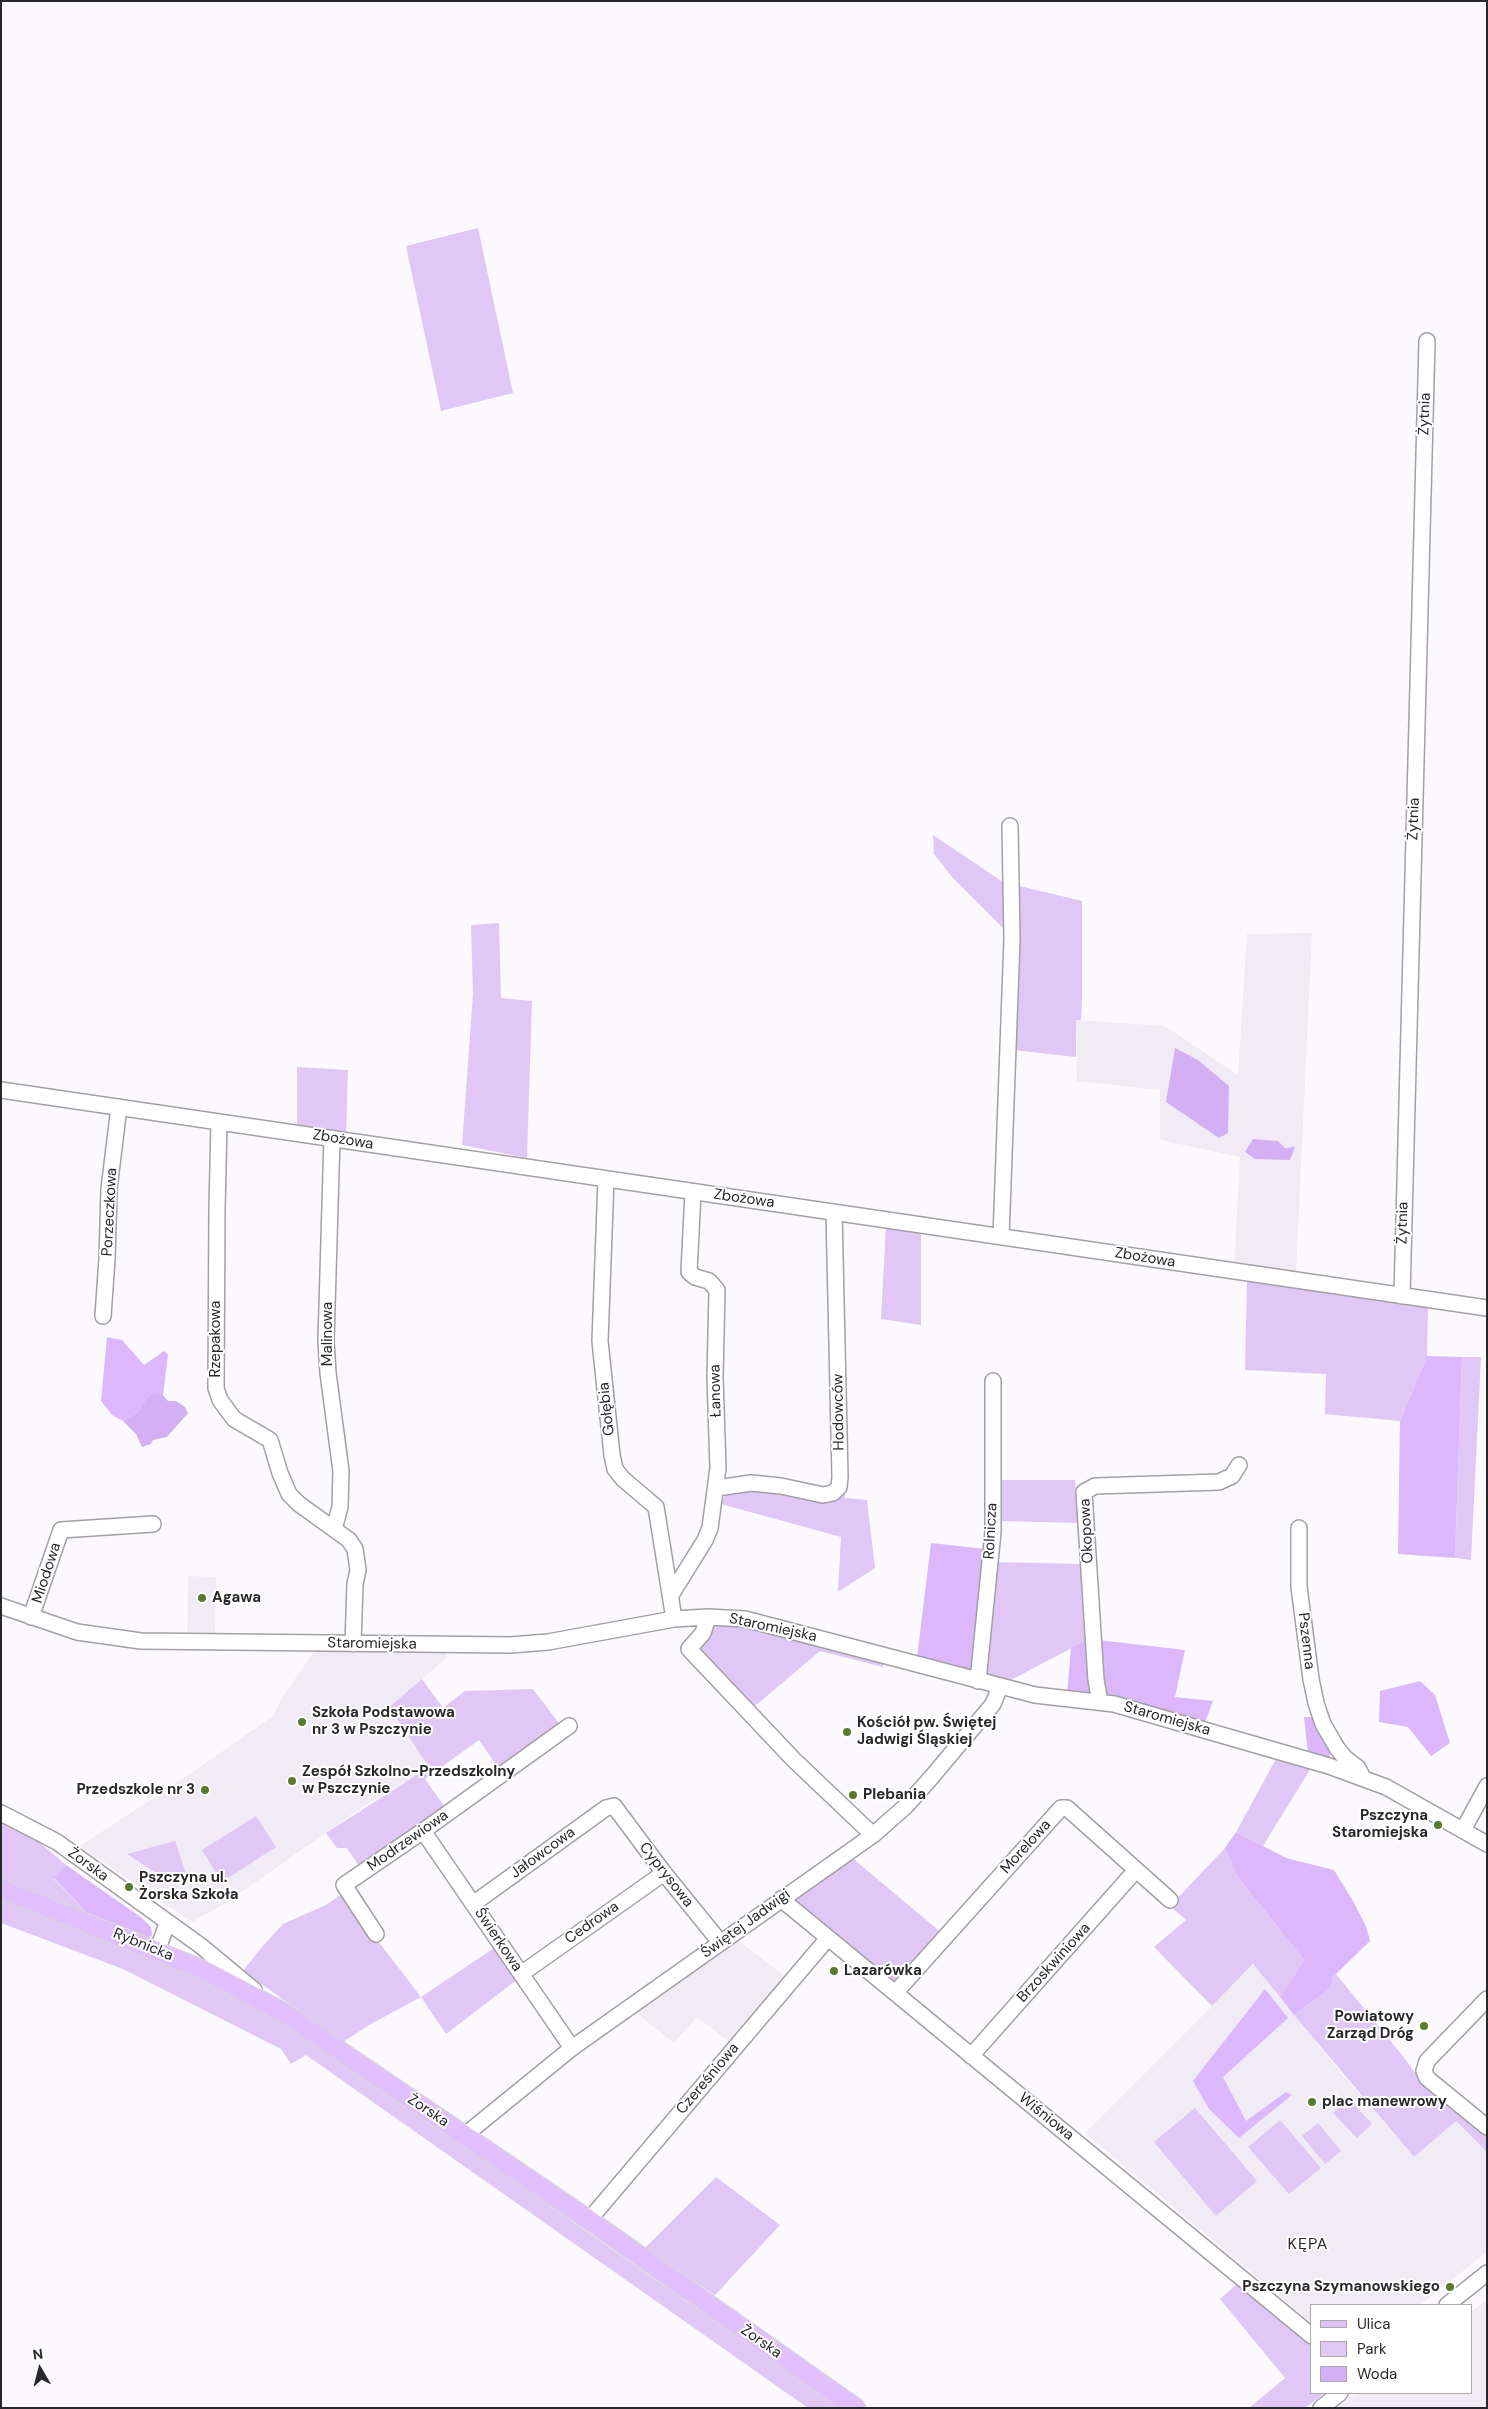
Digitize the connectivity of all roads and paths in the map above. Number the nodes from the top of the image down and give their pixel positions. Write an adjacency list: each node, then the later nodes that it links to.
1 (1427, 342): 11 (street, Żytnia)
2 (1010, 826): 10 (street)
3 (1, 1090): 4 (street, Zbożowa)
4 (118, 1107): 5 (street, Zbożowa); 13 (street, Porzeczkowa)
5 (220, 1122): 6 (street, Zbożowa); 19 (street, Rzepakowa)
6 (332, 1138): 7 (street, Zbożowa); 19 (street, Malinowa)
7 (606, 1179): 8 (street, Zbożowa); 20 (street, Gołębia)
8 (693, 1192): 9 (street, Zbożowa); 16 (street, Łanowa)
9 (834, 1212): 10 (street, Zbożowa); 16 (street, Hodowców)
10 (1001, 1236): 11 (street, Zbożowa)
11 (1402, 1296): 12 (street, Zbożowa)
12 (1487, 1308)
13 (103, 1316)
14 (992, 1381): 26 (street, Rolnicza)
15 (1239, 1465): 28 (street, Okopowa)
16 (717, 1488): 20 (street, Łanowa)
17 (153, 1524): 22 (street, Miodowa)
18 (1299, 1528): 30 (street, Pszenna)
19 (334, 1529): 25 (street, Rzepakowa)
20 (671, 1595): 24 (street, Gołębia)
21 (1, 1606): 22 (street, Staromiejska)
22 (32, 1617): 25 (street, Staromiejska)
23 (708, 1617): 24 (street, Staromiejska); 26 (street, Staromiejska); 38 (street)
24 (674, 1619): 25 (street, Staromiejska)
25 (353, 1644)
26 (978, 1681): 27 (street, Staromiejska)
27 (1000, 1687): 28 (street, Staromiejska); 38 (street, Świętej Jadwigi)
28 (1100, 1702): 31 (street, Staromiejska)
29 (569, 1726): 37 (street, Modrzewiowa)
30 (1337, 1748): 31 (street); 32 (street, Pszenna)
31 (1329, 1766): 32 (street, Staromiejska)
32 (1363, 1778): 36 (street, Staromiejska)
33 (1487, 1786): 36 (street)
34 (614, 1806): 41 (street, Cyprysowa); 45 (street, Jałowcowa)
35 (1, 1813): 46 (street, Żorska)
36 (1463, 1830): 39 (street, Staromiejska)
37 (423, 1832): 45 (street, Świerkowa); 47 (street, Modrzewiowa)
38 (873, 1835): 43 (street, Świętej Jadwigi)
39 (1487, 1844)
40 (1136, 1870): 44 (street, Morelowa); 52 (street, Morelowa); 56 (street, Brzoskwiniowa)
41 (664, 1873): 49 (street, Cyprysowa); 51 (street, Cedrowa)
42 (1, 1889): 50 (main road, Rybnicka)
43 (781, 1898): 48 (street, Wiśniowa); 49 (street, Świętej Jadwigi)
44 (1170, 1900)
45 (473, 1904): 51 (street, Świerkowa)
46 (167, 1924): 50 (street); 54 (street, Żorska)
47 (376, 1934)
48 (828, 1938): 52 (street, Wiśniowa); 59 (street, Czereśniowa)
49 (720, 1942): 55 (street, Świętej Jadwigi)
50 (157, 1951): 54 (main road, Rybnicka)
51 (521, 1974): 55 (street, Świerkowa)
52 (895, 1993): 56 (street, Wiśniowa)
53 (1487, 1999): 57 (street)
54 (281, 2011): 58 (main road, Żorska)
55 (572, 2048): 58 (street, Świętej Jadwigi)
56 (971, 2056): 62 (street, Wiśniowa)
57 (1485, 2122)
58 (465, 2135): 59 (main road, Żorska)
59 (588, 2220): 64 (main road, Żorska)
60 (1487, 2272): 61 (street)
61 (1448, 2304)
62 (1310, 2334)
63 (1339, 2394): 65 (street)
64 (856, 2408)
65 (1321, 2408)

